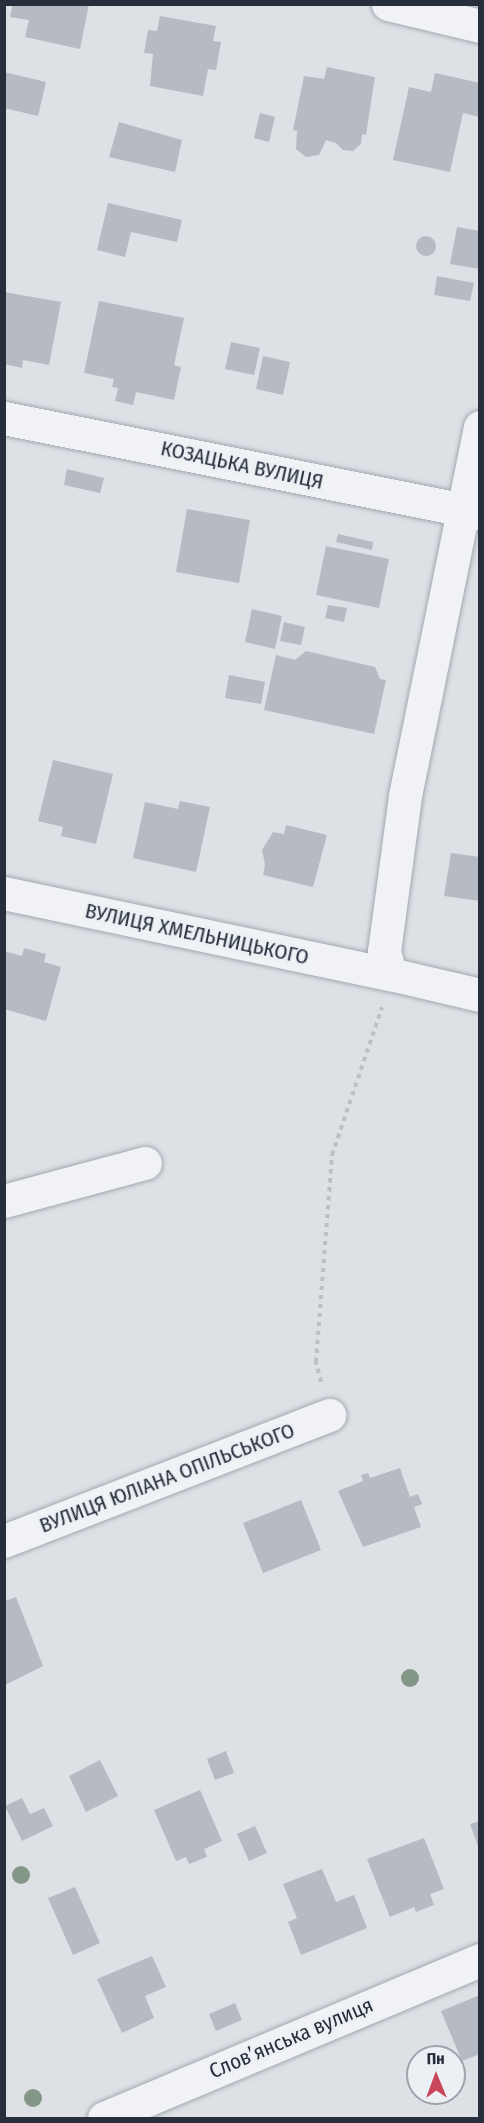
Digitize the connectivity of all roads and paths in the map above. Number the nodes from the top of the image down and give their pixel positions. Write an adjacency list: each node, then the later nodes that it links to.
1 (388, 4): 2 (street)
2 (480, 26)
3 (4, 418): 5 (street, КОЗАЦЬКА ВУЛИЦЯ)
4 (480, 427): 5 (street)
5 (471, 511): 7 (street)
6 (4, 893): 7 (street, ВУЛИЦЯ ХМЕЛЬНИЦЬКОГО)
7 (390, 974): 8 (street, ВУЛИЦЯ ХМЕЛЬНИЦЬКОГО); 11 (path)
8 (480, 995)
9 (145, 1163): 10 (street)
10 (4, 1201)
11 (329, 1415): 12 (street, ВУЛИЦЯ ЮЛІАНА ОПІЛЬСЬКОГО)
12 (4, 1541)
13 (480, 1960): 14 (street, Словʼянська вулиця)
14 (104, 2118)

